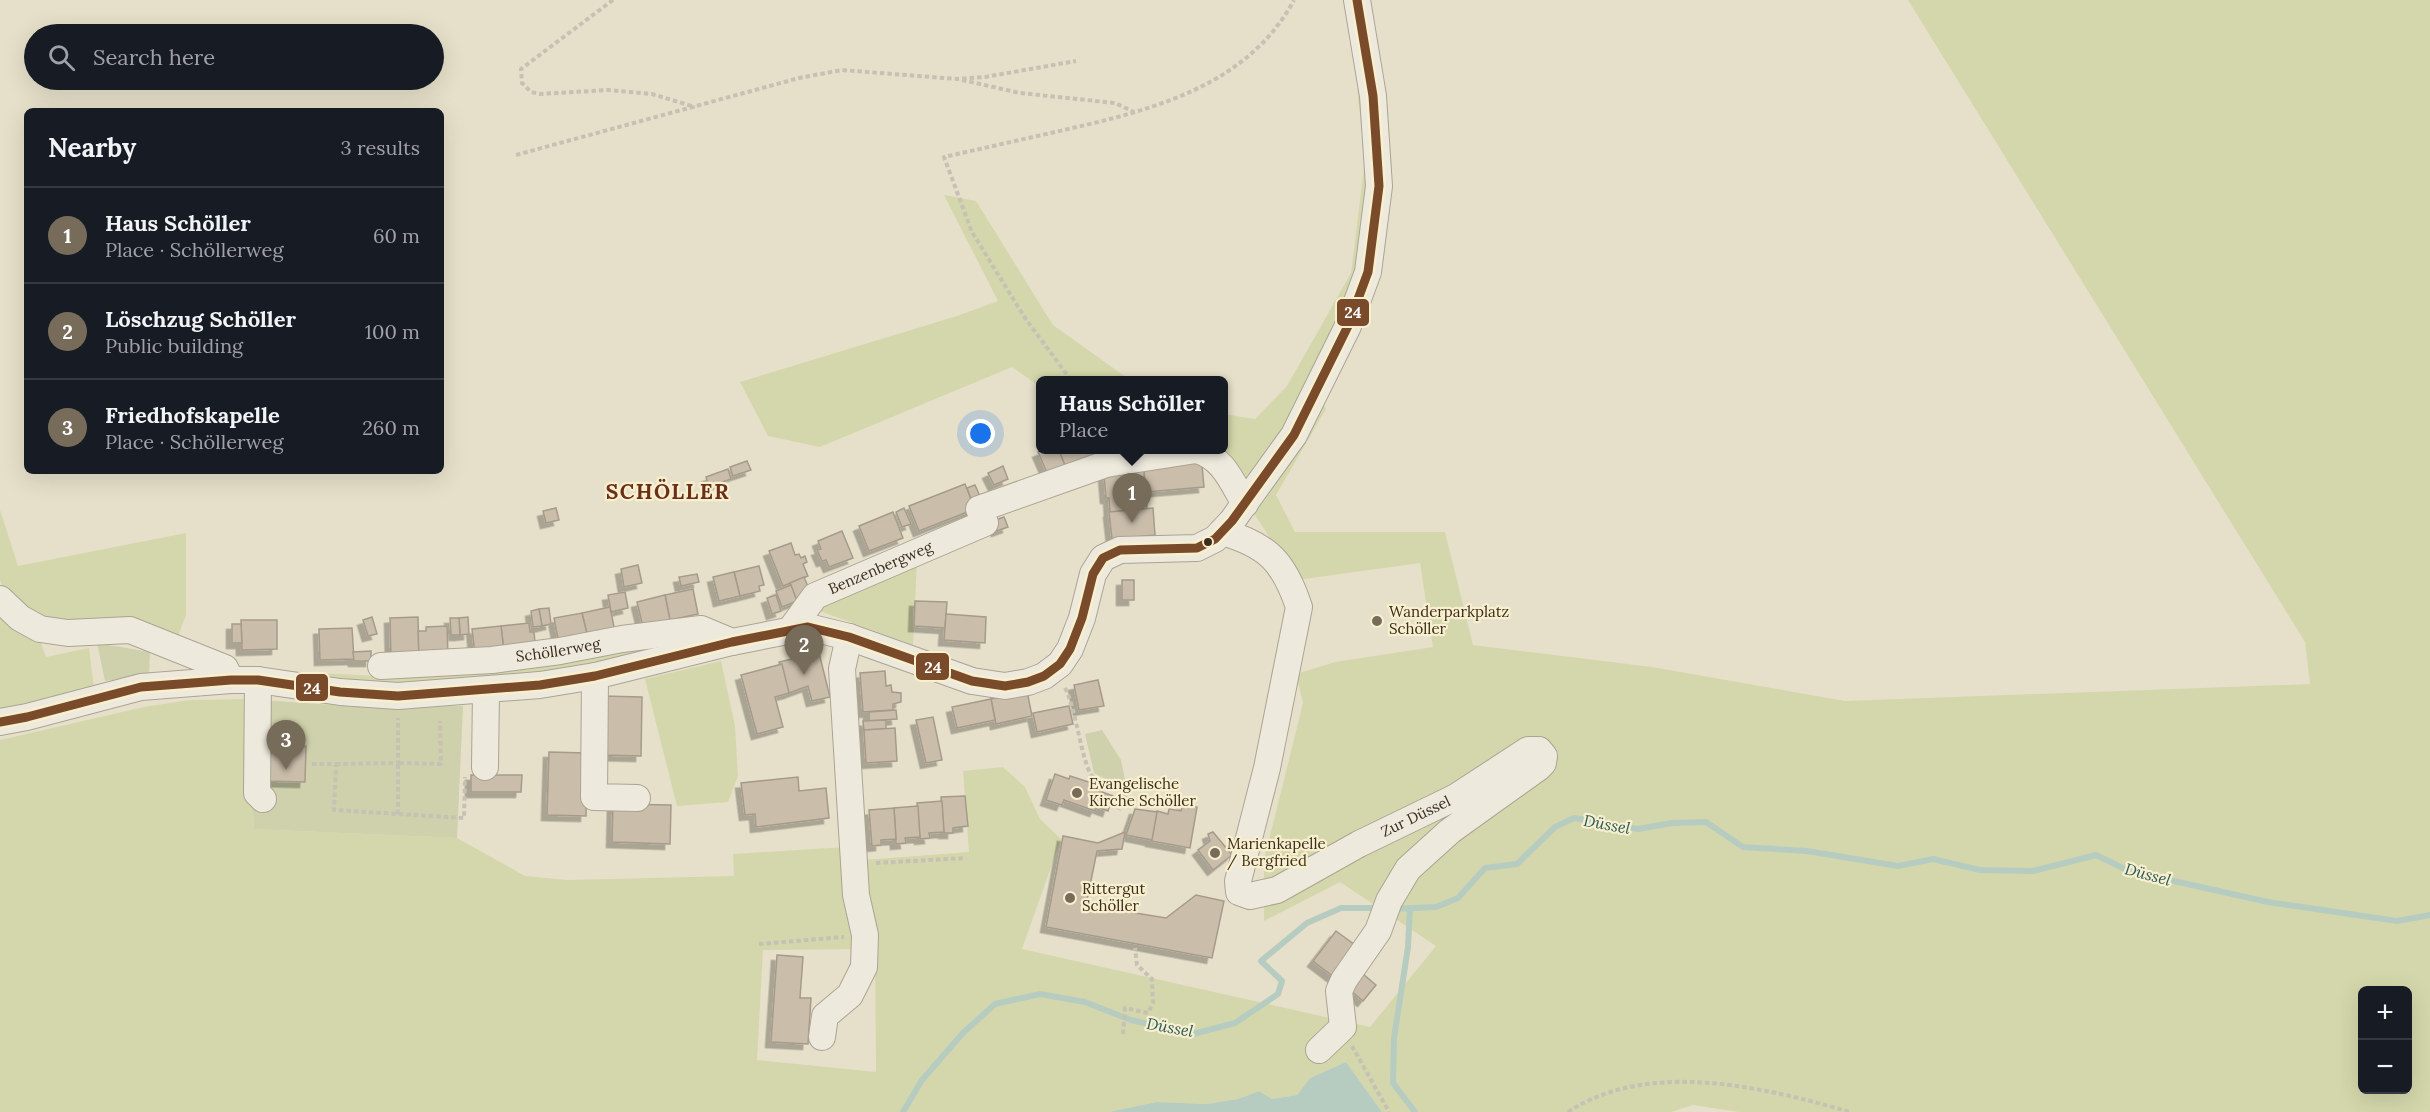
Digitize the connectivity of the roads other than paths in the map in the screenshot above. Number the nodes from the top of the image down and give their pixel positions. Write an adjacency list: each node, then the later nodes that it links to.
1 (1357, 0): 4 (street)
2 (1170, 454): 7 (street, Benzenbergweg)
3 (1209, 454): 4 (street, Benzenbergweg)
4 (1245, 504): 5 (street)
5 (1222, 532): 8 (street, Schöllerweg); 20 (street, Zur Düssel)
6 (0, 599): 12 (street)
7 (791, 629): 8 (street, Schöllerweg); 9 (street, Schöllerweg)
8 (849, 637): 19 (street)
9 (732, 642): 10 (street, Schöllerweg); 11 (street, Schöllerweg)
10 (381, 666)
11 (595, 676): 14 (street, Schöllerweg); 17 (street)
12 (231, 680): 13 (street, Schöllerweg); 15 (street, Schöllerweg)
13 (258, 680): 14 (street, Schöllerweg); 18 (street)
14 (486, 691): 16 (street)
15 (0, 722)
16 (485, 766)
17 (636, 798)
18 (263, 799)
19 (822, 1037)
20 (1318, 1050)

